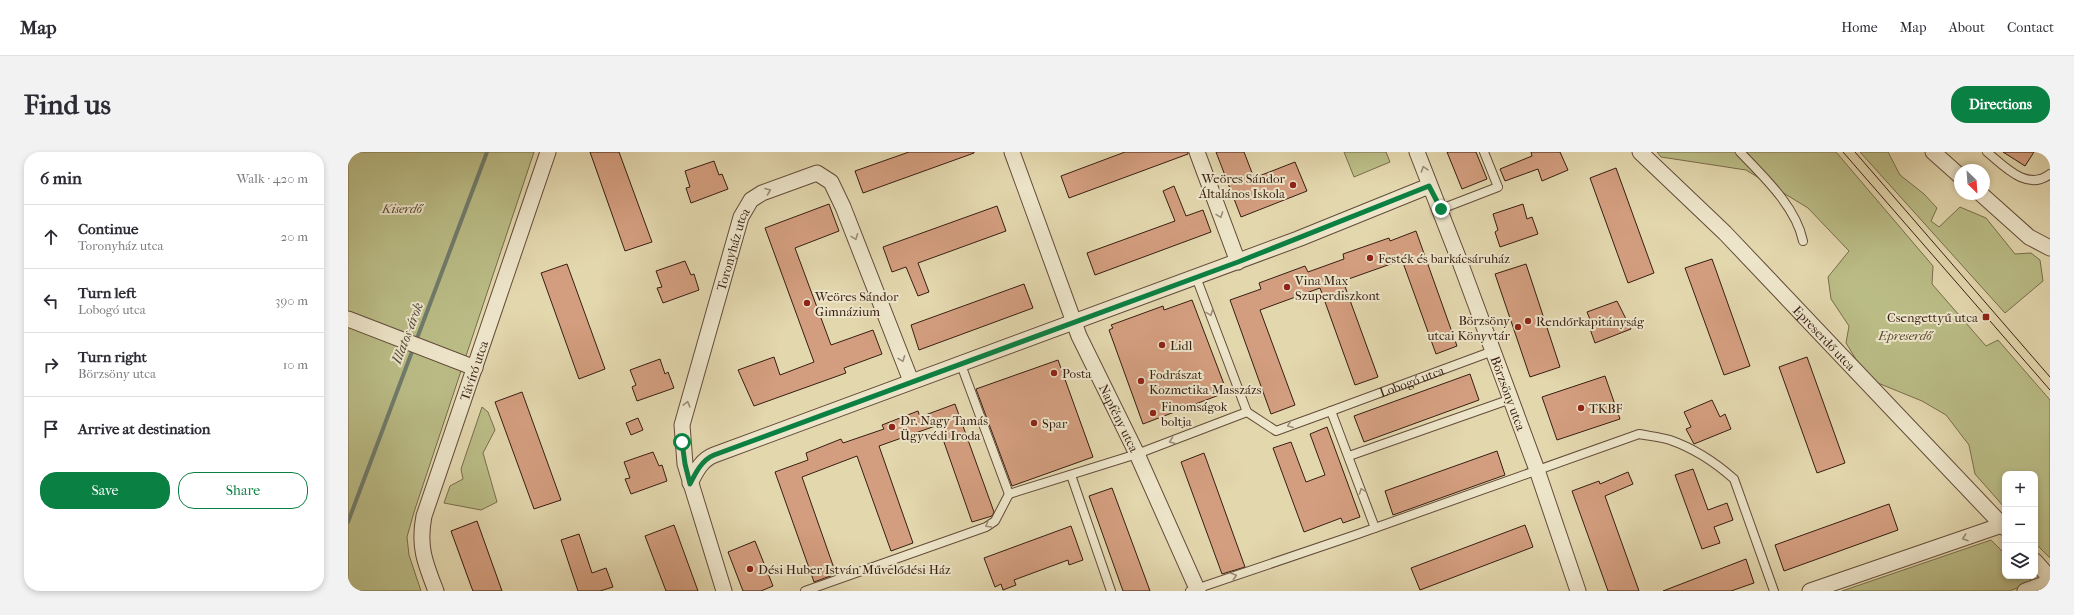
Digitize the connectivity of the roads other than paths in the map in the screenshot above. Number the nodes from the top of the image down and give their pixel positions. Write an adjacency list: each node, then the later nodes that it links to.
1 (548, 152): 23 (street, Távíró utca)
2 (1012, 152): 20 (street, Napfény utca)
3 (1197, 152): 17 (street, one-way to 17)
4 (1417, 152): 12 (street, Börzsöny utca, one-way to 4)
5 (1484, 152): 14 (lane)
6 (1640, 152): 34 (street, Epreserdő utca)
7 (1740, 152): 15 (lane)
8 (1933, 152): 10 (street)
9 (1987, 152): 11 (lane)
10 (1954, 171)
11 (2050, 174)
12 (1429, 186): 14 (street, Börzsöny utca); 17 (street)
13 (1987, 200): 16 (street)
14 (1441, 209): 21 (street, Börzsöny utca)
15 (1803, 242)
16 (2050, 248)
17 (1238, 262): 18 (street)
18 (1196, 277): 20 (street); 27 (lane, one-way to 27)
19 (348, 319): 23 (street)
20 (1073, 321): 22 (street); 28 (street, Napfény utca)
21 (1493, 351): 25 (street, Börzsöny utca); 26 (lane, Lobogó utca)
22 (960, 362): 24 (street); 33 (lane)
23 (475, 368): 41 (street, Távíró utca)
24 (911, 381): 32 (street); 32 (street, Toronyház utca, one-way to 24)
25 (1511, 399): 29 (lane); 30 (street, Börzsöny utca)
26 (1331, 410): 27 (lane, Lobogó utca, one-way to 27); 29 (lane)
27 (1247, 412): 28 (lane, one-way to 28)
28 (1137, 454): 31 (lane); 40 (street, Napfény utca)
29 (1349, 456): 35 (lane, one-way to 29)
30 (1537, 470): 35 (lane); 45 (street, Börzsöny utca); 46 (lane)
31 (1071, 475): 33 (lane); 44 (lane)
32 (690, 484): 42 (street, Toronyház utca)
33 (1009, 494): 43 (lane, one-way to 43)
34 (2002, 525)
35 (1375, 528): 40 (lane, one-way to 35)
36 (2002, 528): 47 (street, one-way to 47)
37 (2038, 564): 38 (street)
38 (2050, 578)
39 (2050, 582): 48 (street)
40 (1195, 590)
41 (436, 591)
42 (724, 591)
43 (805, 591)
44 (1111, 591)
45 (1578, 591)
46 (1774, 591)
47 (1810, 591)
48 (2025, 591)

